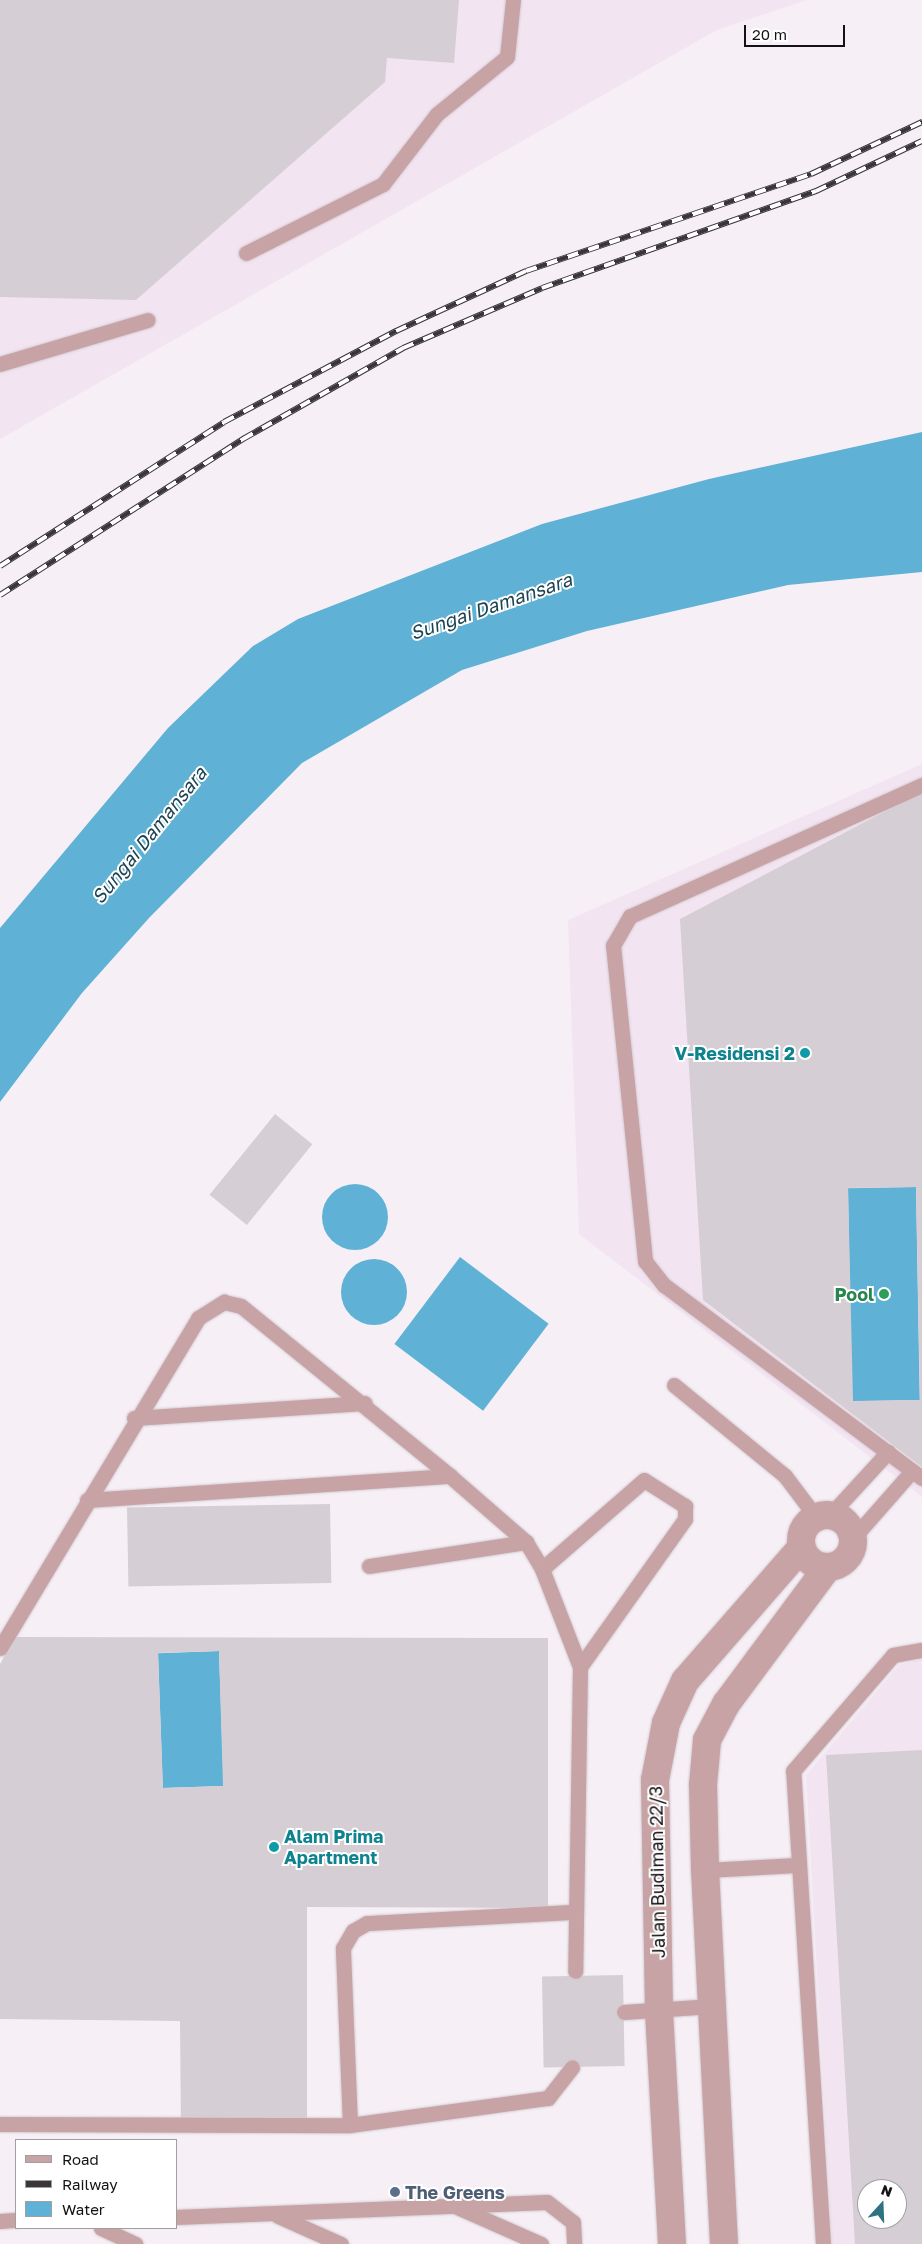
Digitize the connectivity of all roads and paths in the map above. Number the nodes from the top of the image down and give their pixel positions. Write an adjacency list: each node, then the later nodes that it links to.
1 (513, 0): 2 (lane)
2 (246, 253)
3 (148, 320): 4 (lane)
4 (0, 364)
5 (922, 784): 9 (lane)
6 (674, 1385): 13 (lane)
7 (365, 1403): 8 (lane); 8 (lane); 11 (lane)
8 (134, 1418): 12 (lane)
9 (888, 1452): 10 (lane); 13 (lane)
10 (917, 1475): 14 (lane)
11 (450, 1476): 12 (lane); 15 (lane)
12 (87, 1500): 20 (lane)
13 (823, 1516): 14 (street); 16 (street)
14 (854, 1537): 18 (street)
15 (526, 1542): 17 (lane); 19 (lane)
16 (801, 1548): 18 (street); 28 (street, Jalan Budiman 22/3)
17 (369, 1566)
18 (827, 1568): 24 (street)
19 (542, 1569): 22 (lane); 22 (lane)
20 (0, 1648)
21 (922, 1650): 23 (lane)
22 (580, 1667): 25 (lane)
23 (798, 1865): 24 (lane); 45 (lane)
24 (706, 1870): 27 (street)
25 (573, 1912): 26 (lane); 32 (lane)
26 (575, 1971)
27 (712, 2006): 28 (lane); 44 (street)
28 (659, 2010): 29 (lane); 43 (street, Jalan Budiman 22/3)
29 (624, 2012)
30 (572, 2067): 32 (lane)
31 (0, 2124): 32 (lane)
32 (350, 2125)
33 (451, 2204): 34 (lane); 41 (lane); 42 (lane)
34 (274, 2215): 35 (lane); 40 (lane)
35 (178, 2217)
36 (0, 2220): 37 (lane)
37 (15, 2220)
38 (103, 2229): 39 (lane)
39 (136, 2244)
40 (341, 2244)
41 (541, 2244)
42 (574, 2244)
43 (672, 2244)
44 (724, 2244)
45 (824, 2244)

